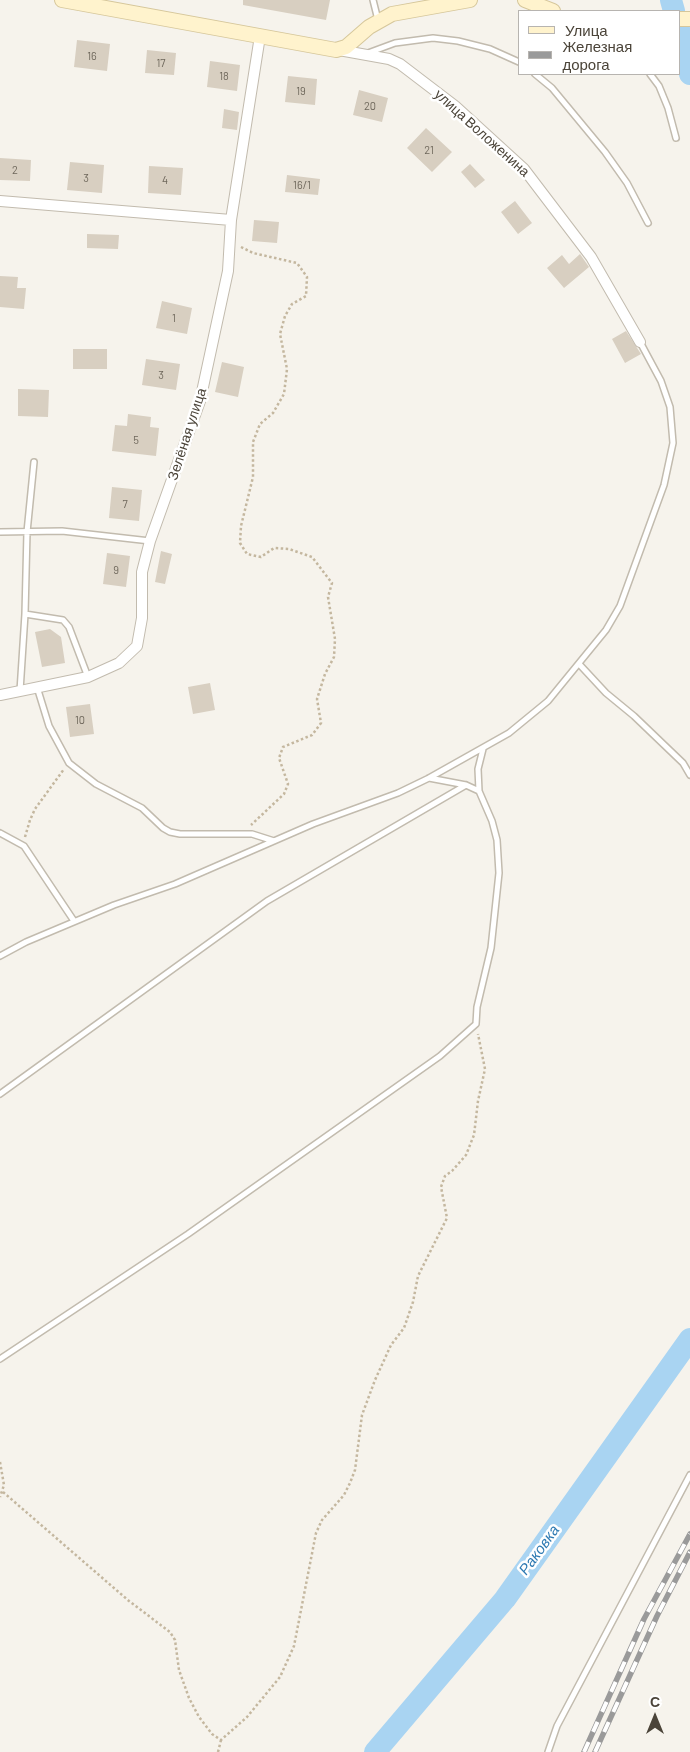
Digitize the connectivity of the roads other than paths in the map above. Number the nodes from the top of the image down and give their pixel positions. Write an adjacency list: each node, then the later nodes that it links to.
1 (62, 0): 7 (main road, улица Воложенина)
2 (373, 0): 6 (lane)
3 (470, 0): 6 (main road)
4 (525, 0): 5 (main road)
5 (551, 10)
6 (378, 20): 8 (main road)
7 (260, 36): 8 (main road, улица Воложенина); 15 (street, Зелёная улица)
8 (336, 50): 9 (street, улица Воложенина)
9 (366, 54): 10 (lane); 17 (street, улица Воложенина)
10 (518, 62)
11 (536, 75): 16 (lane)
12 (651, 75): 13 (lane)
13 (676, 138)
14 (0, 201): 15 (street)
15 (231, 220): 21 (street, Зелёная улица)
16 (648, 223)
17 (640, 342): 23 (lane)
18 (34, 462): 20 (lane)
19 (0, 532): 20 (lane)
20 (27, 532): 21 (lane); 22 (lane)
21 (150, 541): 24 (street, Зелёная улица)
22 (25, 614): 24 (lane); 26 (lane)
23 (580, 665): 28 (lane); 29 (lane)
24 (88, 678): 25 (street)
25 (37, 686): 26 (street); 34 (lane)
26 (20, 691): 27 (street)
27 (0, 695)
28 (484, 748): 30 (lane); 32 (lane)
29 (690, 776)
30 (429, 778): 31 (lane); 34 (lane)
31 (466, 785): 32 (lane); 37 (lane)
32 (478, 791): 38 (lane)
33 (0, 833): 35 (lane)
34 (274, 841): 35 (lane)
35 (74, 922): 36 (lane)
36 (0, 956)
37 (0, 1094)
38 (0, 1359)
39 (690, 1475): 40 (lane)
40 (548, 1752)

